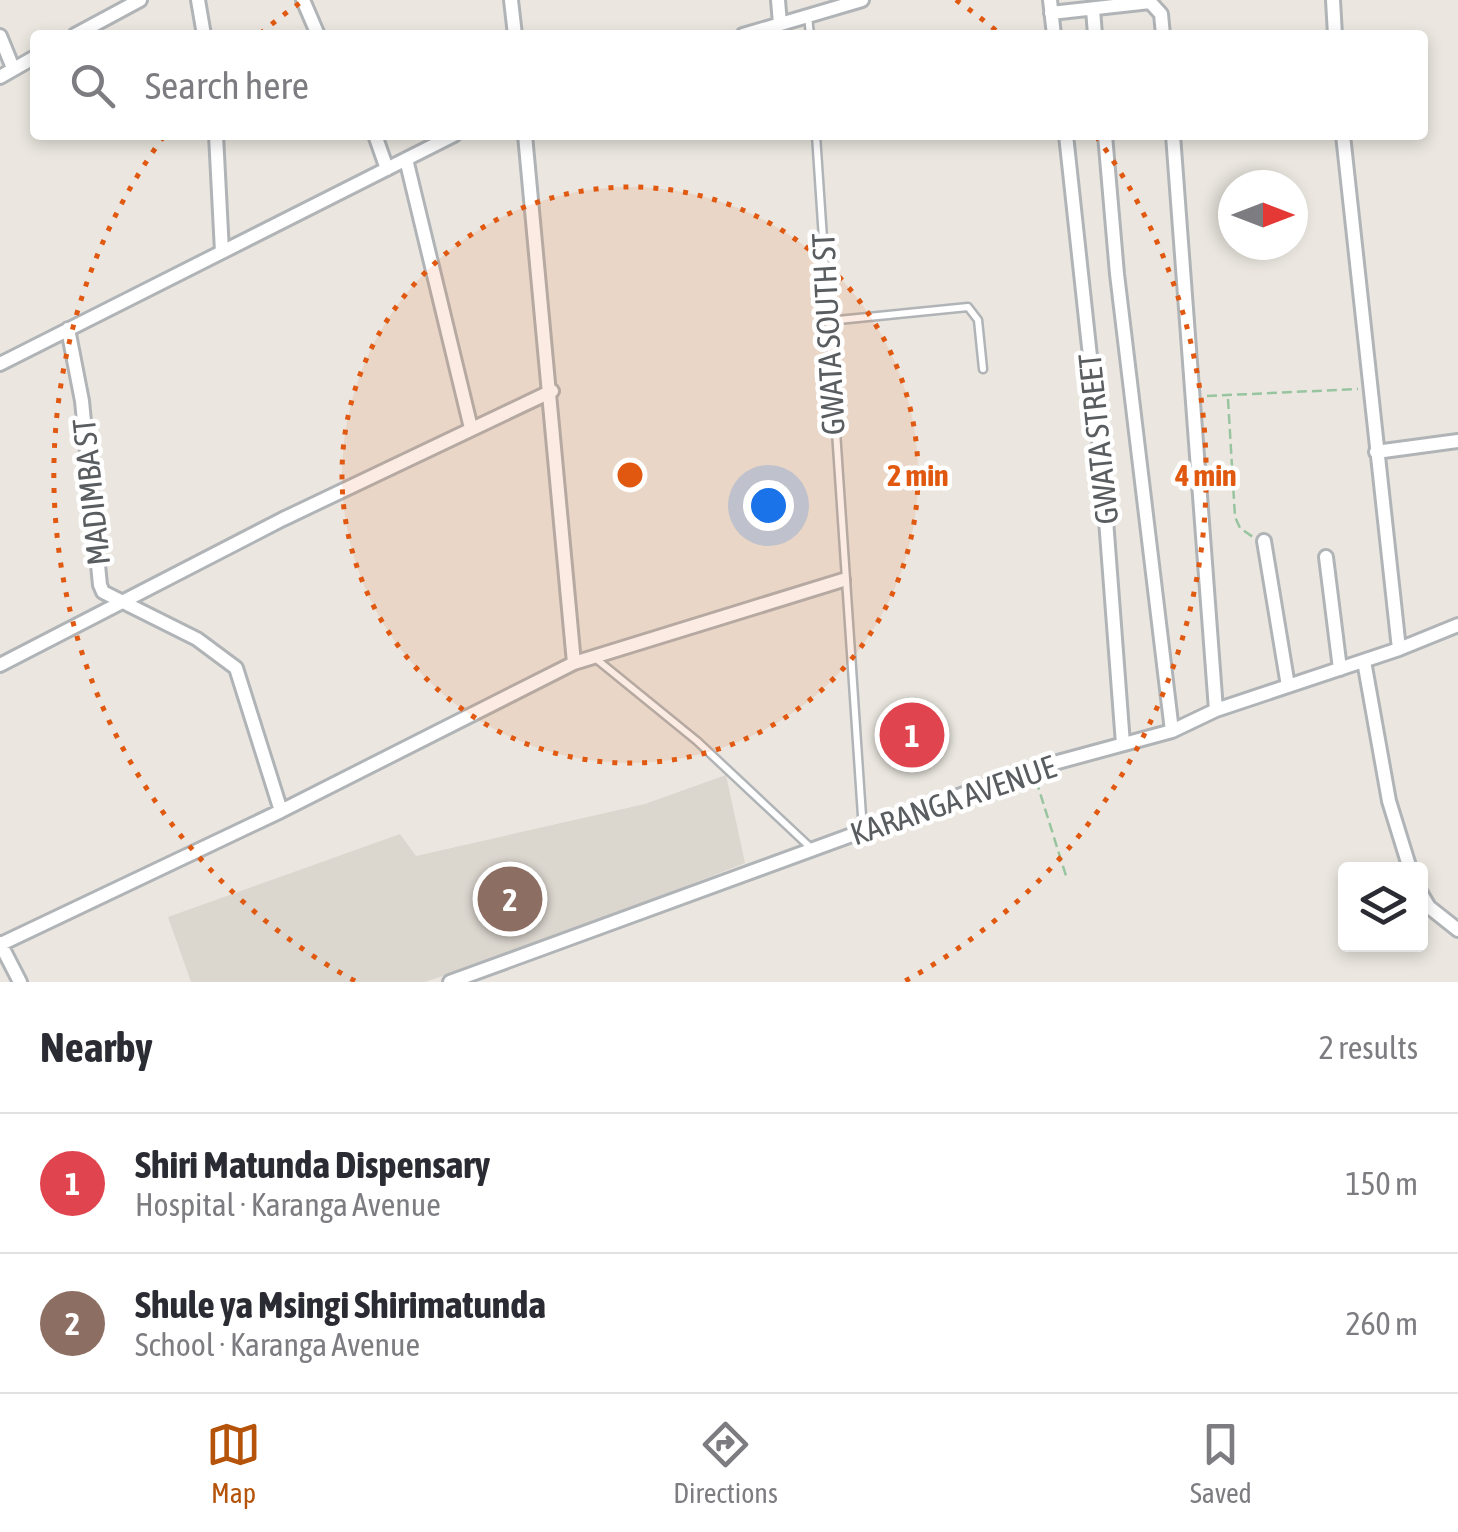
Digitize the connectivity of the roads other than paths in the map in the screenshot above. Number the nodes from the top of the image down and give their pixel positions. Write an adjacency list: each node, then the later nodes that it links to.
1 (140, 0): 12 (street)
2 (198, 0): 13 (street)
3 (304, 0): 14 (street)
4 (511, 0): 15 (street)
5 (778, 0): 11 (street)
6 (862, 0): 10 (street)
7 (1332, 0): 20 (street)
8 (1051, 7): 9 (street)
9 (1093, 10): 18 (street); 19 (street)
10 (808, 15): 11 (street); 17 (lane)
11 (780, 24): 16 (street)
12 (84, 30)
13 (203, 30)
14 (316, 30)
15 (514, 30)
16 (760, 30)
17 (810, 30)
18 (1095, 30)
19 (1162, 30)
20 (1335, 30)
21 (0, 36): 23 (street)
22 (30, 59): 23 (street)
23 (13, 68): 24 (street)
24 (0, 77)
25 (216, 140): 36 (street)
26 (377, 140): 35 (street)
27 (444, 140): 34 (street)
28 (526, 140): 41 (street)
29 (816, 140): 37 (lane, GWATA SOUTH ST)
30 (1067, 140): 59 (street, GWATA STREET)
31 (1105, 140): 58 (street)
32 (1173, 140): 57 (street)
33 (1344, 140): 44 (street)
34 (406, 159): 35 (street); 42 (street)
35 (386, 169): 36 (street)
36 (222, 252): 38 (street)
37 (828, 321): 40 (lane); 47 (lane, GWATA SOUTH ST)
38 (68, 329): 39 (street); 48 (street, MADIMBA ST)
39 (0, 364)
40 (983, 369)
41 (552, 391): 42 (street); 53 (street)
42 (471, 428): 48 (street)
43 (1458, 442): 44 (street)
44 (1376, 452): 50 (street)
45 (1264, 541): 56 (street)
46 (1326, 557): 55 (street)
47 (843, 580): 51 (street); 61 (lane, GWATA SOUTH ST)
48 (126, 600): 54 (street); 60 (street, MADIMBA ST)
49 (1458, 624): 50 (street, KARANGA AVENUE)
50 (1399, 649): 52 (street, KARANGA AVENUE)
51 (593, 656): 53 (street); 62 (lane)
52 (1364, 662): 55 (street, KARANGA AVENUE); 63 (street)
53 (574, 663): 60 (street)
54 (0, 665)
55 (1340, 669): 56 (street, KARANGA AVENUE)
56 (1288, 686): 57 (street, KARANGA AVENUE)
57 (1216, 710): 58 (street, KARANGA AVENUE)
58 (1172, 731): 59 (street, KARANGA AVENUE)
59 (1123, 744): 61 (street, KARANGA AVENUE)
60 (281, 811): 66 (street)
61 (863, 832): 62 (street, KARANGA AVENUE)
62 (812, 849): 69 (street, KARANGA AVENUE)
63 (1408, 862)
64 (1428, 906): 65 (street)
65 (1458, 930)
66 (0, 943): 67 (street)
67 (5, 964): 68 (street)
68 (20, 982)
69 (450, 982)

